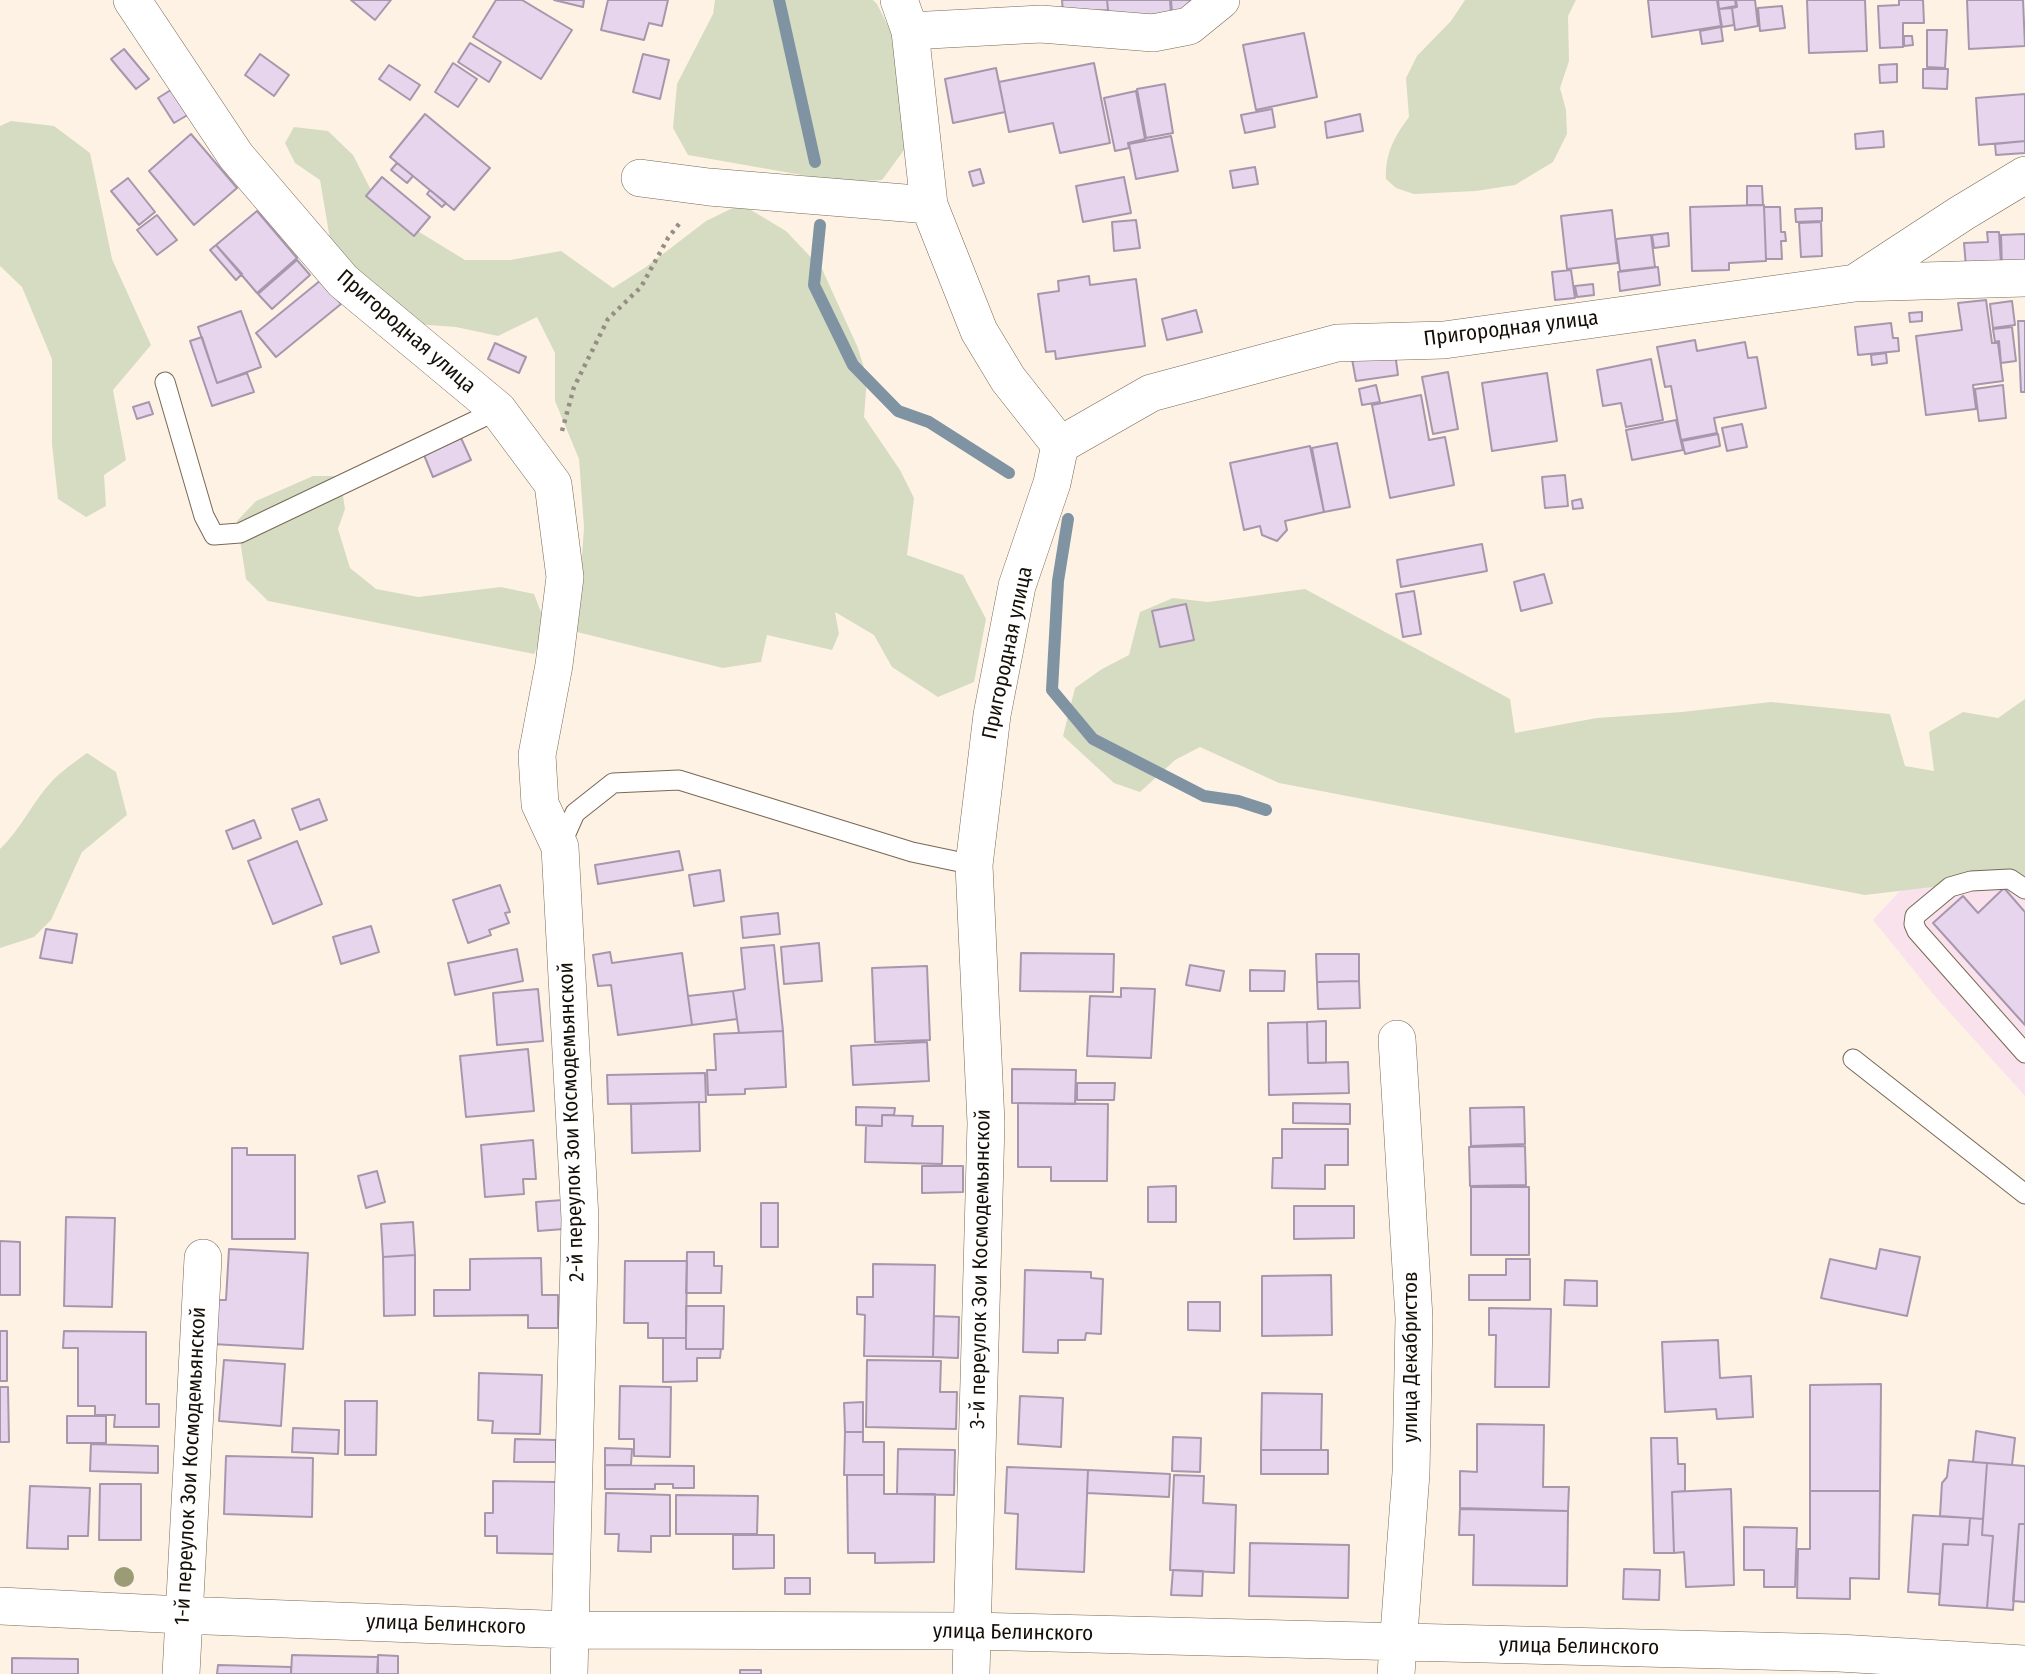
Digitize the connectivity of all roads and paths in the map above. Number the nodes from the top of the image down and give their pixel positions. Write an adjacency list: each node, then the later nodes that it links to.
1 (132, 0): 11 (street, Пригородная улица)
2 (1221, 0): 3 (street)
3 (904, 15): 7 (street)
4 (2025, 175): 9 (street, Пригородная улица)
5 (640, 178): 6 (street)
6 (709, 187): 7 (street); 13 (path)
7 (929, 205): 12 (street)
8 (2025, 278): 9 (street, Пригородная улица)
9 (1855, 283): 12 (street, Пригородная улица)
10 (165, 382): 11 (lane)
11 (498, 410): 13 (street, Пригородная улица)
12 (1060, 445): 16 (street, Пригородная улица)
13 (552, 484): 14 (street, Пригородная улица)
14 (565, 577): 15 (street, 2-й переулок Зои Космодемьянской)
15 (560, 847): 16 (lane); 25 (street, 2-й переулок Зои Космодемьянской)
16 (974, 865): 26 (street, 3-й переулок Зои Космодемьянской)
17 (2025, 889): 19 (lane)
18 (1397, 1040): 27 (street, улица Декабристов)
19 (2025, 1054)
20 (1853, 1059): 21 (lane)
21 (2025, 1194)
22 (203, 1258): 24 (street, 1-й переулок Зои Космодемьянской)
23 (0, 1606): 24 (street, улица Белинского)
24 (182, 1615): 25 (street, улица Белинского); 30 (street, 1-й переулок Зои Космодемьянской)
25 (571, 1630): 26 (street, улица Белинского); 31 (street, 2-й переулок Зои Космодемьянской)
26 (972, 1631): 27 (street, улица Белинского); 32 (street, 3-й переулок Зои Космодемьянской)
27 (1397, 1659): 28 (street, улица Белинского)
28 (1838, 1664): 29 (street, улица Белинского)
29 (2025, 1664)
30 (181, 1674)
31 (569, 1674)
32 (971, 1674)

